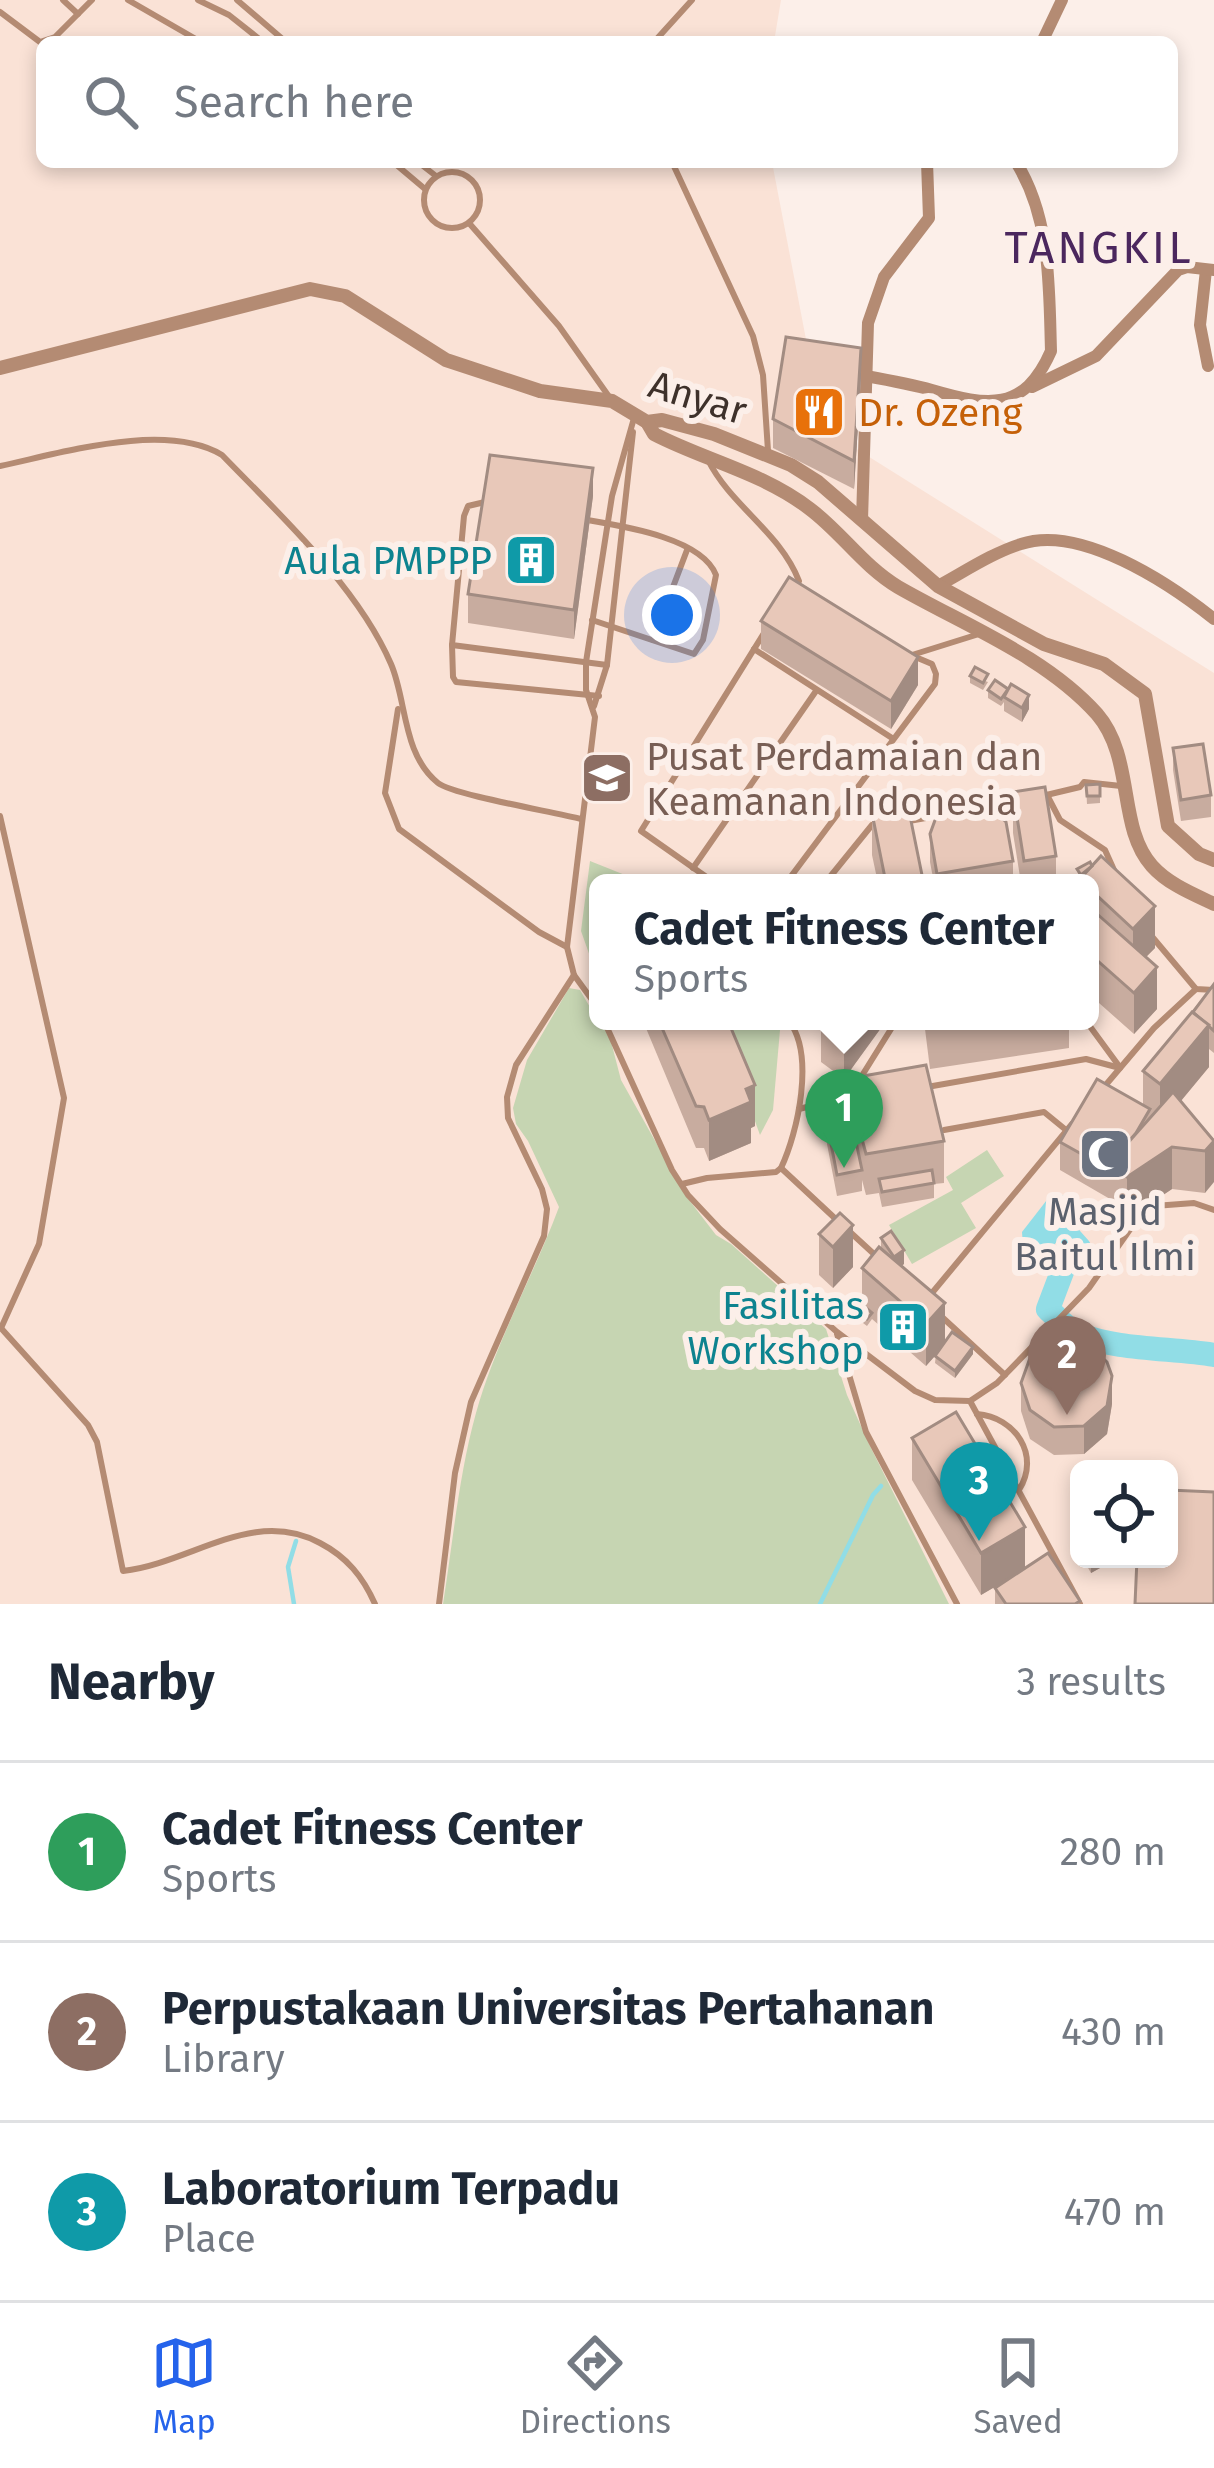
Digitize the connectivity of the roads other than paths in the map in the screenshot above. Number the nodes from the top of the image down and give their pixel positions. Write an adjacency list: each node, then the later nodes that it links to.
1 (63, 0): 9 (lane)
2 (92, 0): 9 (lane)
3 (128, 0): 11 (lane)
4 (198, 0): 12 (lane)
5 (236, 0): 13 (lane)
6 (692, 0): 14 (lane)
7 (1062, 0): 15 (street)
8 (0, 12): 16 (lane)
9 (78, 14): 10 (lane)
10 (56, 36)
11 (191, 36)
12 (255, 36)
13 (279, 36)
14 (659, 36)
15 (1045, 36)
16 (36, 39)
17 (400, 168): 23 (lane)
18 (426, 168): 22 (lane)
19 (675, 168): 32 (lane)
20 (927, 168): 28 (street)
21 (1020, 168): 29 (street)
22 (436, 176): 23 (lane); 24 (lane)
23 (425, 189): 24 (lane)
24 (470, 223): 30 (lane)
25 (1210, 270): 26 (street); 29 (street)
26 (1208, 366)
27 (0, 368): 30 (street, Anyar)
28 (866, 376): 29 (street); 37 (street)
29 (1025, 390)
30 (612, 401): 31 (street, Anyar)
31 (645, 424): 32 (street, Anyar); 33 (street, Anyar); 38 (lane); 39 (lane)
32 (768, 454): 37 (street, Anyar)
33 (706, 457): 41 (lane); 47 (street, Anyar)
34 (0, 466): 58 (lane)
35 (503, 505): 50 (lane)
36 (586, 520): 38 (lane)
37 (862, 520): 42 (street, Anyar)
38 (607, 523): 39 (lane); 45 (lane)
39 (624, 526): 40 (lane); 46 (lane)
40 (687, 550): 48 (lane); 48 (lane)
41 (791, 586)
42 (938, 586): 44 (street); 61 (street, Anyar)
43 (773, 618): 51 (lane)
44 (1214, 619)
45 (592, 620): 46 (lane); 53 (lane)
46 (611, 624): 48 (lane); 54 (lane)
47 (979, 633): 52 (lane); 62 (street, Anyar)
48 (653, 640)
49 (895, 644): 52 (lane)
50 (452, 645): 53 (lane); 56 (lane)
51 (754, 649): 55 (lane); 67 (lane)
52 (914, 656): 60 (lane)
53 (586, 662): 54 (lane); 56 (lane)
54 (607, 665): 57 (lane)
55 (816, 691): 60 (lane); 67 (lane)
56 (587, 695): 57 (lane); 59 (lane)
57 (599, 696): 59 (lane)
58 (399, 706): 65 (lane); 74 (lane)
59 (594, 706): 65 (lane)
60 (892, 738): 69 (lane)
61 (1160, 780): 62 (street); 66 (street, Anyar)
62 (1127, 786): 63 (lane); 72 (street, Anyar)
63 (1047, 795): 70 (lane); 71 (lane)
64 (0, 816): 98 (lane)
65 (581, 818): 74 (lane)
66 (1214, 860)
67 (693, 868): 68 (lane)
68 (702, 874)
69 (794, 874)
70 (832, 874)
71 (1120, 885)
72 (1214, 904)
73 (1146, 929): 76 (lane)
74 (567, 947): 75 (lane)
75 (574, 975): 78 (lane); 105 (lane)
76 (1196, 989): 77 (lane); 83 (lane)
77 (1214, 990)
78 (589, 996)
79 (608, 1030): 93 (lane)
80 (795, 1030): 88 (lane)
81 (890, 1030): 87 (lane)
82 (1093, 1030): 83 (lane)
83 (1121, 1069): 84 (lane); 86 (lane)
84 (914, 1088)
85 (872, 1093): 87 (lane)
86 (1097, 1094)
87 (850, 1096): 88 (lane)
88 (799, 1109): 92 (lane)
89 (1082, 1112): 91 (lane)
90 (944, 1130): 91 (lane)
91 (1066, 1130): 96 (lane)
92 (781, 1168): 93 (lane); 95 (lane)
93 (682, 1184): 99 (lane)
94 (1214, 1210): 100 (lane)
95 (878, 1258)
96 (925, 1301)
97 (941, 1316): 100 (lane)
98 (0, 1328): 104 (lane)
99 (837, 1332): 101 (lane); 106 (lane)
100 (1005, 1375): 101 (lane)
101 (970, 1401): 102 (lane)
102 (977, 1414): 103 (lane); 103 (lane)
103 (1019, 1490): 107 (lane)
104 (375, 1604)
105 (439, 1604)
106 (957, 1604)
107 (1081, 1604)

